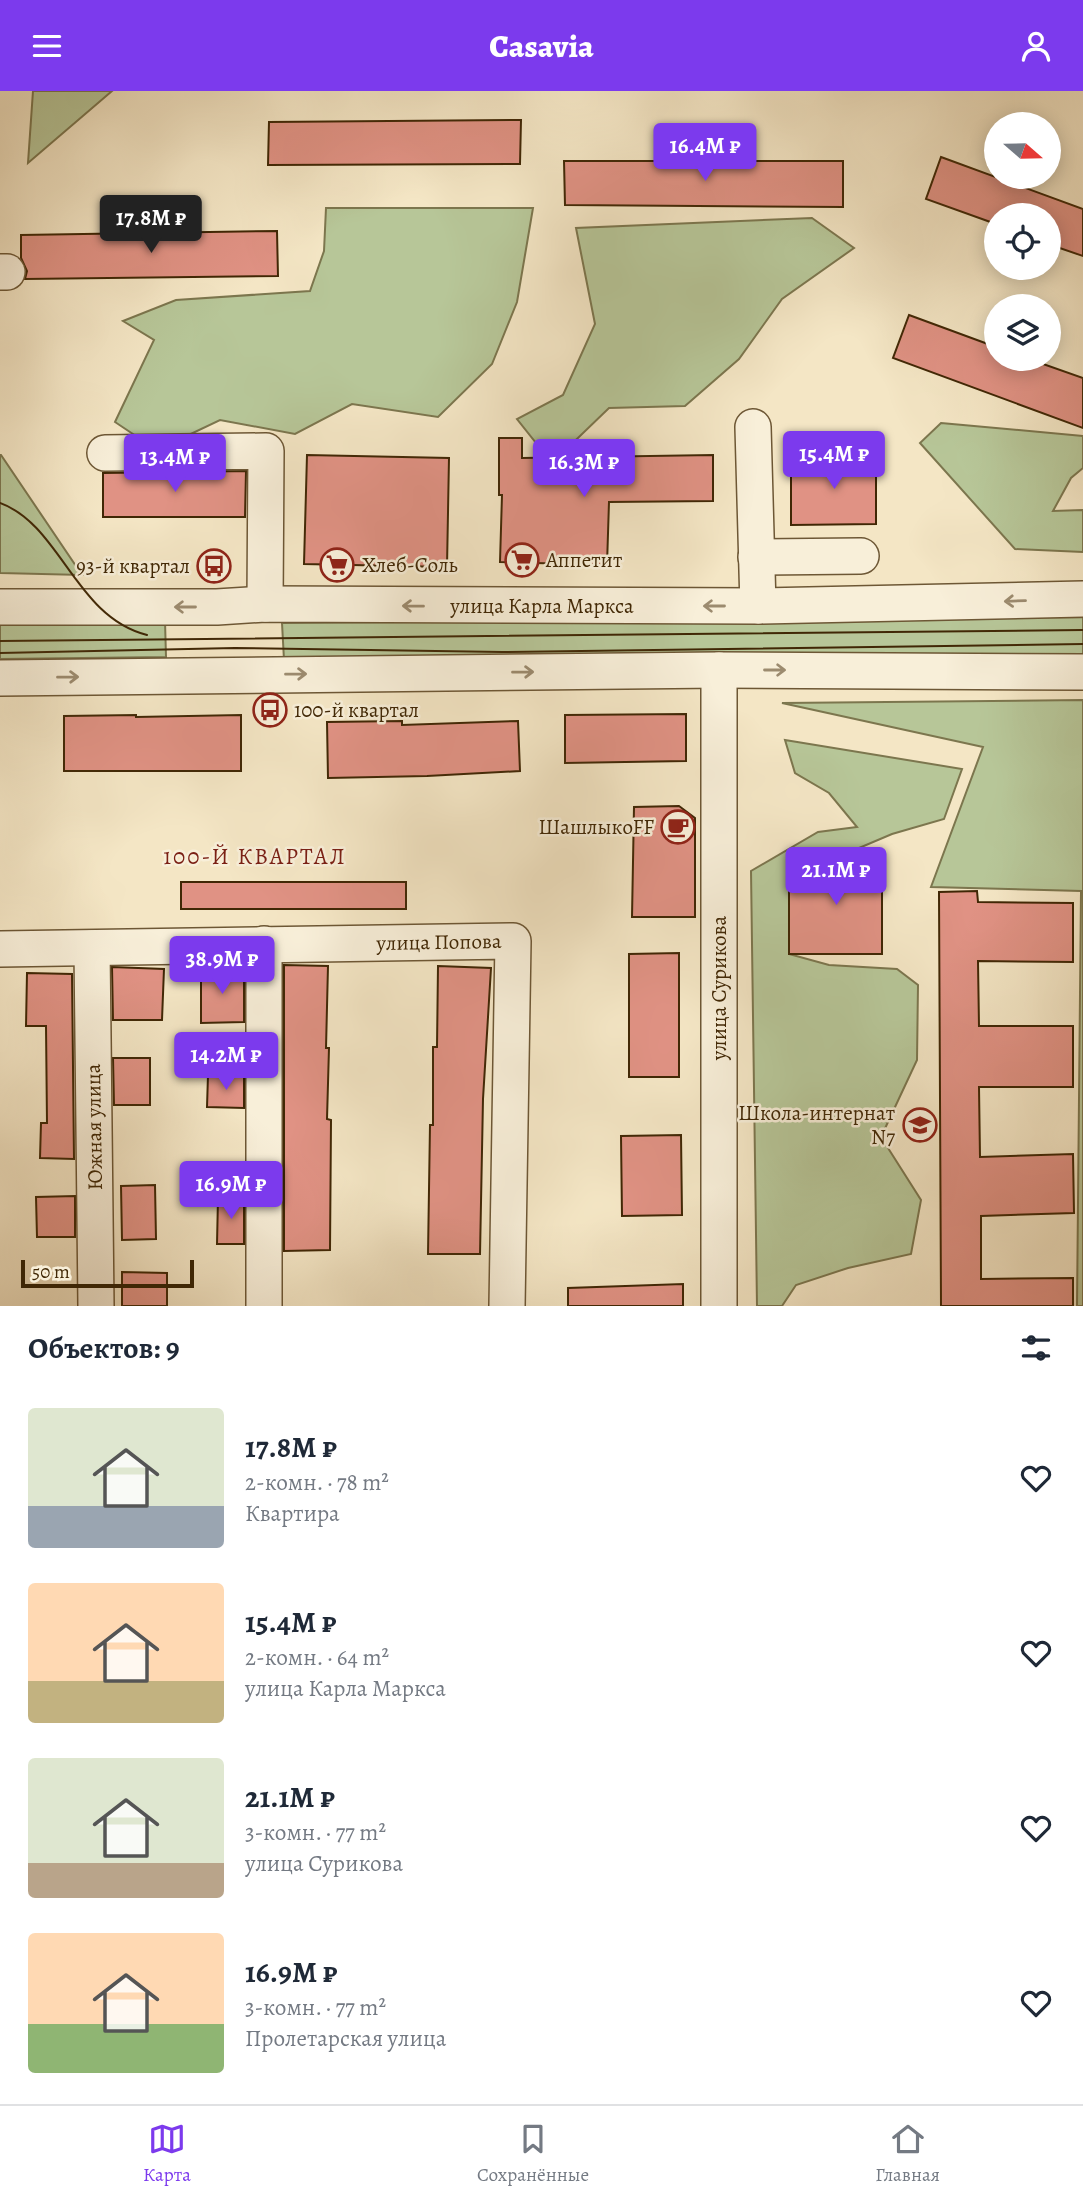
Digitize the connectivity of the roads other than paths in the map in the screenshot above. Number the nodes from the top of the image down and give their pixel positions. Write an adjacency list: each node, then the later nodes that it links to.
1 (753, 427): 4 (street)
2 (105, 453): 6 (street)
3 (861, 556): 4 (street)
4 (756, 557): 7 (street)
5 (1083, 599): 7 (street, улица Карла Маркса, one-way to 7)
6 (265, 604): 7 (street, улица Карла Маркса, one-way to 6); 8 (street, улица Карла Маркса, one-way to 8)
7 (758, 606)
8 (0, 607)
9 (719, 670): 10 (street, one-way to 10); 11 (street, one-way to 9); 18 (street, улица Сурикова)
10 (1083, 672)
11 (0, 678)
12 (264, 944): 13 (street, улица Попова); 16 (street); 17 (street, улица Попова)
13 (92, 948): 14 (street, улица Попова); 15 (street, Южная улица)
14 (0, 949)
15 (96, 1306)
16 (264, 1306)
17 (507, 1306)
18 (719, 1306)

